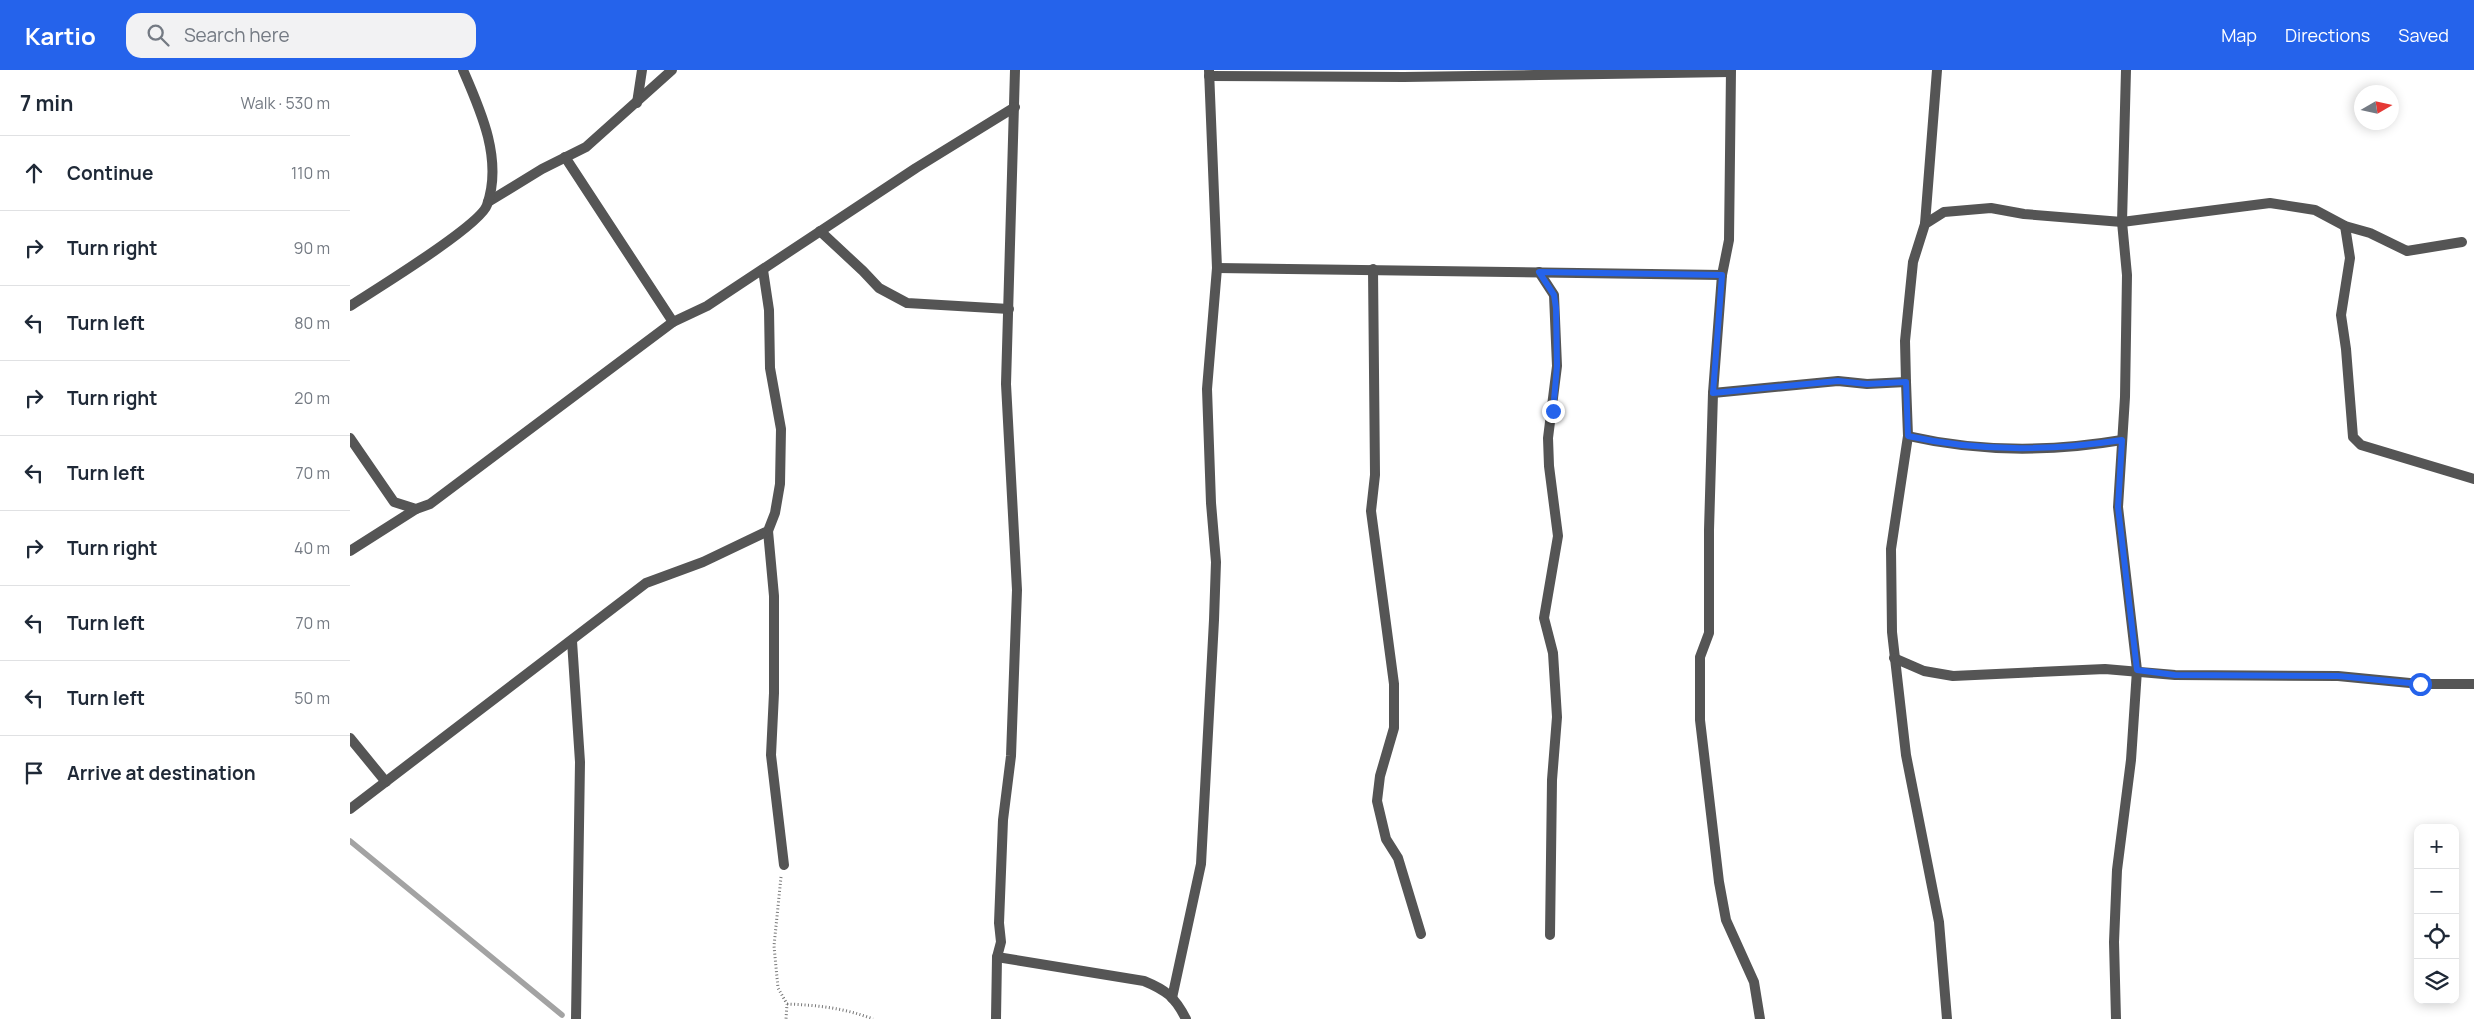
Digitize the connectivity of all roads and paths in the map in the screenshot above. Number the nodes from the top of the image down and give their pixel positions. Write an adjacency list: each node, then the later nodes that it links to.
1 (464, 70): 13 (street)
2 (642, 70): 10 (street)
3 (672, 70): 10 (street)
4 (1015, 70): 11 (street)
5 (1936, 70): 15 (street)
6 (2126, 70): 14 (street)
7 (1730, 71): 9 (street); 23 (street)
8 (1209, 73): 9 (street); 19 (street)
9 (1404, 73)
10 (637, 103): 12 (street)
11 (1015, 107): 17 (street); 25 (street)
12 (565, 158): 13 (street); 26 (street)
13 (488, 202): 24 (street)
14 (2122, 222): 15 (street); 16 (street); 31 (street)
15 (1925, 224): 27 (street)
16 (2346, 226): 18 (street); 32 (street)
17 (820, 231): 21 (street); 25 (street)
18 (2462, 242)
19 (1217, 268): 20 (street); 47 (street)
20 (1373, 269): 22 (street); 44 (street)
21 (763, 270): 26 (street); 34 (street)
22 (1539, 272): 23 (street); 45 (street)
23 (1722, 275): 28 (street)
24 (350, 306)
25 (1009, 309): 46 (street)
26 (673, 322): 33 (street)
27 (1906, 382): 28 (street); 29 (street)
28 (1713, 393): 54 (street)
29 (1908, 436): 31 (street); 37 (street)
30 (350, 438): 33 (street)
31 (2122, 440): 38 (street)
32 (2474, 479)
33 (416, 510): 35 (street)
34 (768, 531): 36 (street); 43 (street)
35 (350, 551)
36 (572, 641): 41 (street); 49 (street)
37 (1894, 658): 38 (street); 55 (street)
38 (2137, 670): 39 (street); 56 (street)
39 (2472, 686)
40 (350, 738): 41 (street)
41 (386, 782): 42 (street)
42 (350, 809)
43 (783, 861): 48 (path)
44 (1421, 934)
45 (1550, 935)
46 (997, 957): 47 (street); 52 (street)
47 (1172, 998): 53 (street)
48 (787, 1004): 50 (path); 51 (path)
49 (576, 1019)
50 (786, 1019)
51 (873, 1019)
52 (996, 1019)
53 (1186, 1019)
54 (1760, 1019)
55 (1947, 1019)
56 (2116, 1019)

